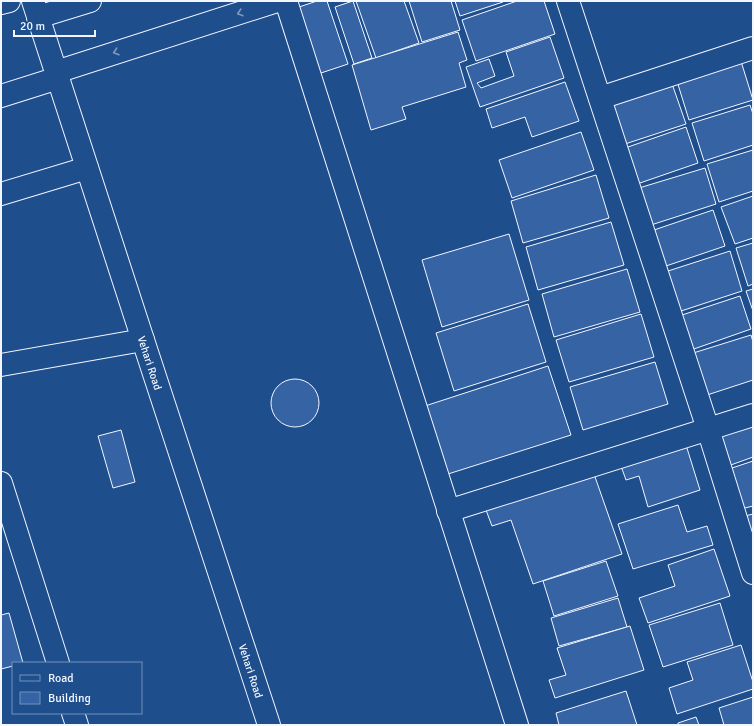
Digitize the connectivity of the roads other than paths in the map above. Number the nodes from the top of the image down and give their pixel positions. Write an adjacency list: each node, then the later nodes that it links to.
1 (9, 1): 6 (street)
2 (90, 1): 7 (street)
3 (277, 1): 9 (street, one-way to 9)
4 (286, 1): 19 (street)
5 (568, 1): 11 (street)
6 (1, 3)
7 (36, 9): 9 (street, Vehari Road)
8 (753, 48): 11 (street)
9 (57, 75): 10 (street); 12 (street, Vehari Road)
10 (1, 96)
11 (600, 98): 17 (street)
12 (87, 168): 13 (street); 14 (street, Vehari Road)
13 (1, 194)
14 (143, 340): 15 (street); 24 (street, Vehari Road)
15 (1, 365)
16 (753, 415): 17 (street)
17 (708, 429): 19 (street); 20 (street)
18 (1, 483): 21 (street)
19 (448, 511): 25 (street)
20 (753, 573)
21 (58, 662)
22 (73, 714): 23 (street)
23 (77, 725)
24 (269, 725)
25 (517, 725)

